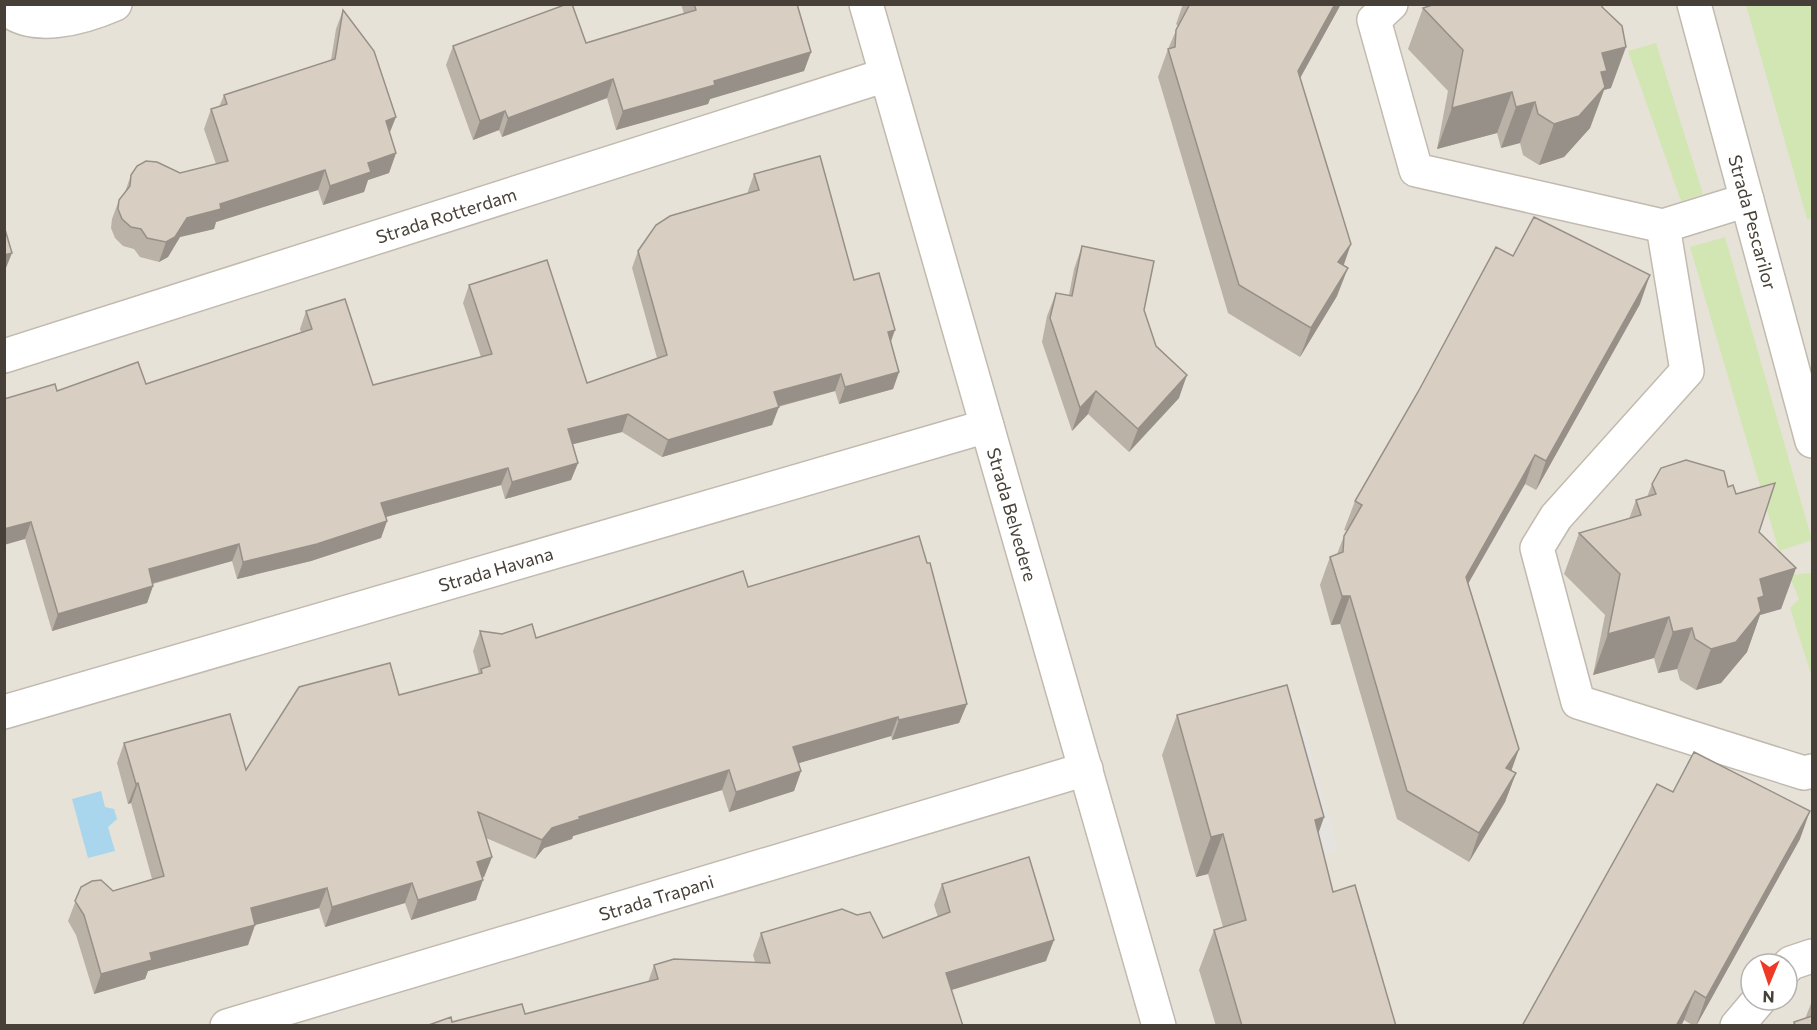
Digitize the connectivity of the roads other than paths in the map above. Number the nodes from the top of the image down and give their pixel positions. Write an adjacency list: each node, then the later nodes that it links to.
1 (115, 4): 5 (street)
2 (866, 4): 6 (street, Strada Belvedere)
3 (1391, 4): 8 (street)
4 (1694, 4): 7 (street, Strada Pescarilor)
5 (4, 6)
6 (886, 75): 9 (street, Strada Rotterdam); 10 (street, Strada Belvedere)
7 (1747, 200): 8 (street); 11 (street, Strada Pescarilor)
8 (1664, 226): 14 (street)
9 (4, 356)
10 (987, 426): 12 (street, Strada Havana); 13 (street, Strada Belvedere)
11 (1812, 441)
12 (4, 712)
13 (1086, 769): 16 (street, Strada Trapani); 17 (street, Strada Belvedere)
14 (1812, 771)
15 (1748, 1012): 18 (street)
16 (227, 1026)
17 (1160, 1026)
18 (1737, 1026)

